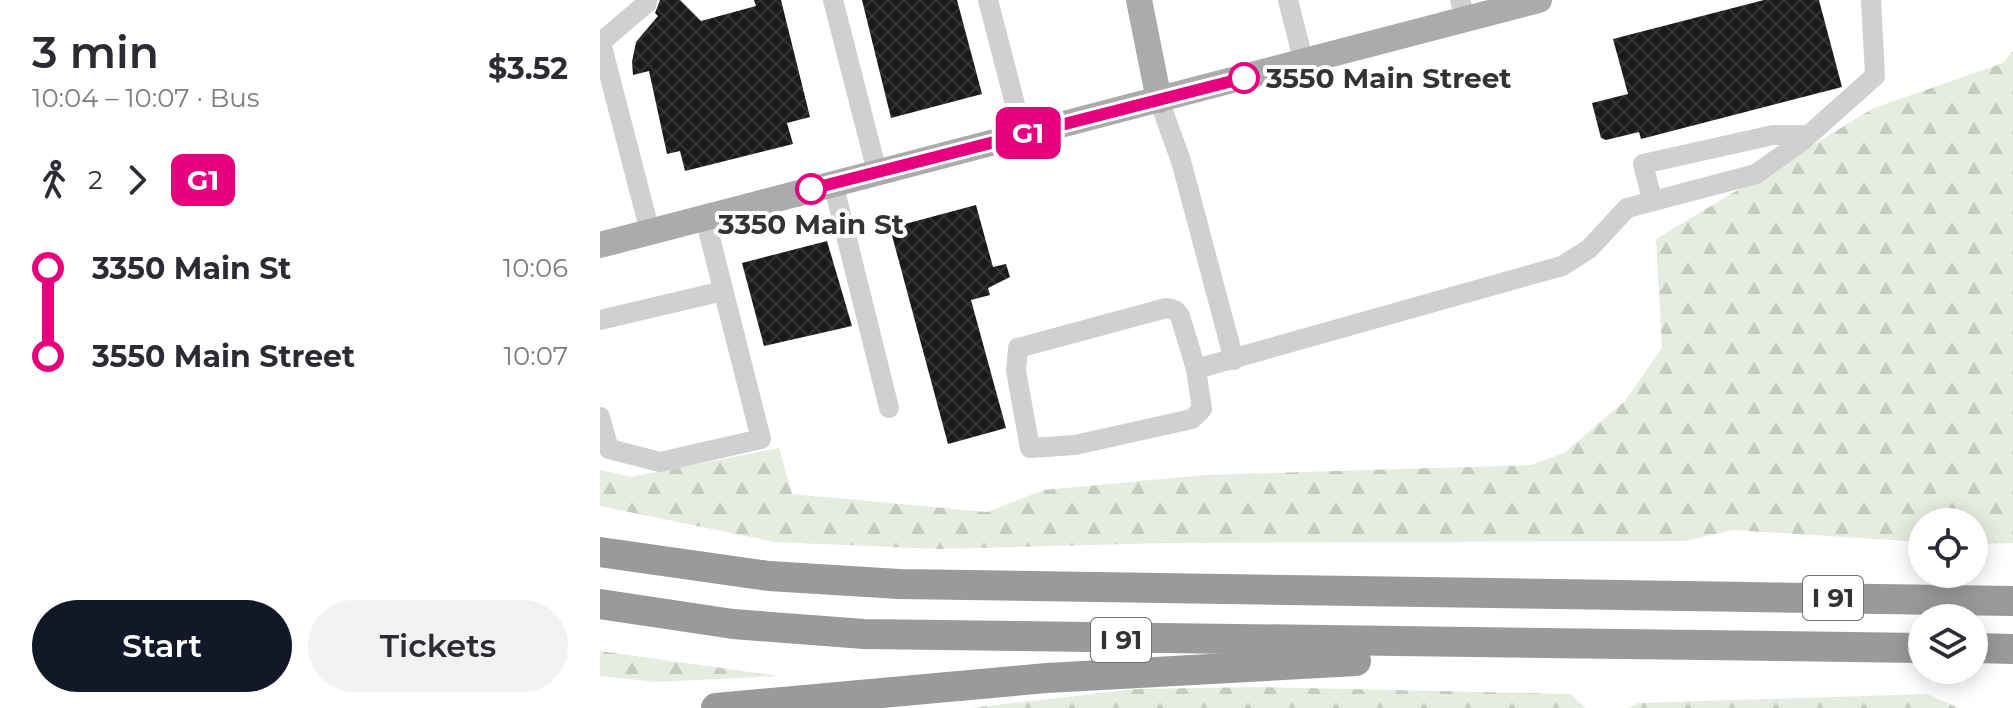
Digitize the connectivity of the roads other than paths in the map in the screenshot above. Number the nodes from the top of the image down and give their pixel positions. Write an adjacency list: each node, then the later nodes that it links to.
1 (833, 0): 14 (street)
2 (988, 0): 12 (street)
3 (1139, 0): 11 (main road)
4 (1288, 0): 10 (street)
5 (1539, 0): 8 (main road)
6 (1871, 0): 13 (street)
7 (647, 3): 9 (street)
8 (1463, 10): 10 (main road)
9 (600, 42): 18 (street)
10 (1304, 63): 11 (main road)
11 (1159, 100): 12 (main road); 22 (street)
12 (1023, 135): 14 (main road)
13 (1808, 135): 16 (street); 16 (street)
14 (877, 172): 15 (main road)
15 (833, 183): 17 (main road); 24 (street)
16 (1652, 199): 22 (street)
17 (705, 218): 18 (main road); 20 (street)
18 (650, 232): 19 (main road)
19 (600, 245)
20 (723, 291): 21 (street); 25 (street)
21 (600, 320)
22 (1234, 360): 23 (street)
23 (1196, 369): 23 (street)
24 (889, 408)
25 (600, 417)
26 (600, 552): 28 (highway, I 91)
27 (2013, 583): 28 (highway)
28 (1653, 594): 29 (highway, I 91)
29 (2013, 601)
30 (600, 604): 31 (highway, I 91)
31 (1644, 646): 32 (highway, I 91); 35 (highway)
32 (1908, 648)
33 (1988, 648): 34 (highway)
34 (2013, 649)
35 (716, 708)

